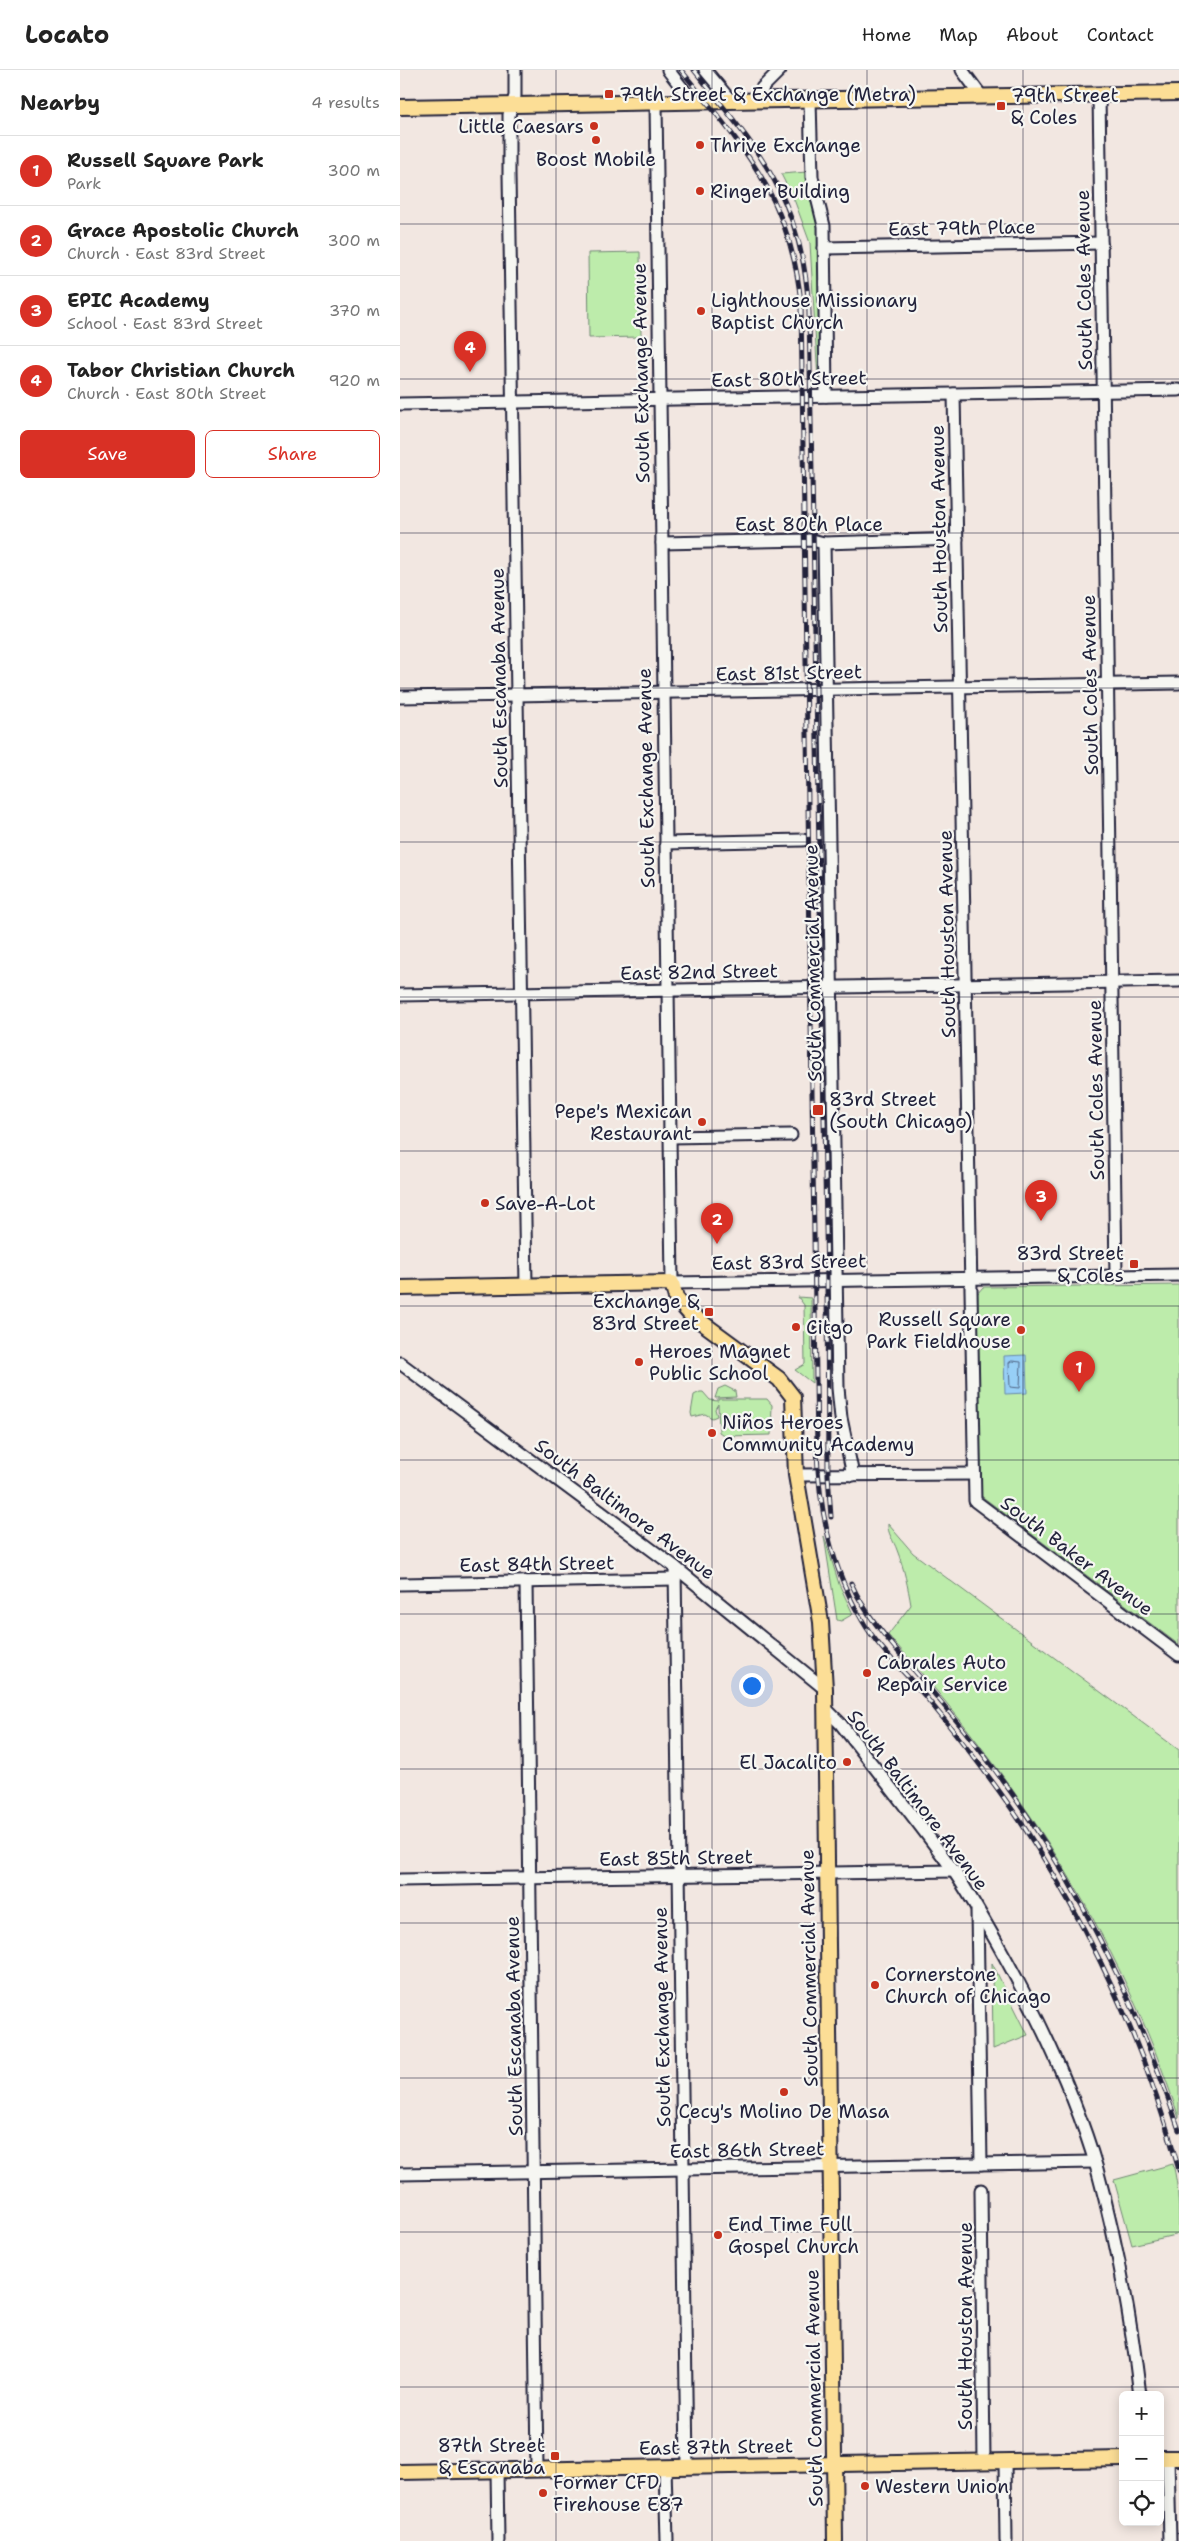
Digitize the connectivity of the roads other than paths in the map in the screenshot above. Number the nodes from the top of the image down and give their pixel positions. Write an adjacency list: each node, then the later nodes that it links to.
1 (515, 70): 14 (street, South Escanaba Avenue)
2 (668, 70): 12 (street)
3 (705, 70): 10 (street)
4 (780, 70): 11 (street)
5 (962, 70): 8 (street)
6 (1179, 93): 7 (main road)
7 (1099, 94): 8 (main road); 16 (street, South Coles Avenue)
8 (982, 96): 9 (main road)
9 (810, 100): 11 (main road); 17 (street)
10 (731, 101): 11 (main road); 12 (main road)
11 (762, 101)
12 (693, 102): 13 (main road)
13 (656, 103): 14 (main road); 22 (street, South Exchange Avenue)
14 (512, 105): 15 (main road); 23 (street, South Escanaba Avenue)
15 (400, 108)
16 (1101, 243): 17 (street, East 79th Place); 19 (street, South Coles Avenue)
17 (824, 248): 21 (street)
18 (1179, 390): 19 (street, East 80th Street)
19 (1103, 391): 20 (street, East 80th Street); 29 (street, South Coles Avenue)
20 (954, 394): 21 (street, East 80th Street); 25 (street, South Houston Avenue)
21 (826, 396): 22 (street, East 80th Street)
22 (660, 399): 23 (street, East 80th Street); 26 (street, South Exchange Avenue)
23 (513, 402): 24 (street, East 80th Street); 33 (street, South Escanaba Avenue)
24 (400, 404)
25 (957, 540): 27 (street, East 80th Place); 30 (street, South Houston Avenue)
26 (662, 543): 27 (street, East 80th Place); 32 (street, South Exchange Avenue)
27 (824, 543): 31 (street, South Commercial Avenue)
28 (1179, 683): 29 (street, East 81st Street)
29 (1108, 685): 30 (street, East 81st Street); 38 (street, South Coles Avenue)
30 (960, 688): 31 (street, East 81st Street); 39 (street, South Houston Avenue)
31 (827, 690): 32 (street, East 81st Street); 40 (street, South Commercial Avenue)
32 (664, 693): 33 (street, East 81st Street); 36 (street, South Exchange Avenue)
33 (516, 696): 34 (street, East 81st Street); 42 (street, South Escanaba Avenue)
34 (400, 698)
35 (803, 840): 36 (street)
36 (666, 843): 41 (street, South Exchange Avenue)
37 (1179, 981): 38 (street, East 82nd Street)
38 (1112, 982): 39 (street, East 82nd Street); 47 (street, South Coles Avenue)
39 (965, 985): 40 (street, East 82nd Street); 48 (street, South Houston Avenue)
40 (832, 987): 41 (street, East 82nd Street); 49 (street, South Commercial Avenue)
41 (668, 990): 42 (street, East 82nd Street); 45 (street, South Exchange Avenue)
42 (522, 992): 43 (street, East 82nd Street); 51 (street, South Escanaba Avenue)
43 (400, 995)
44 (791, 1135): 45 (street)
45 (670, 1137): 50 (street, South Exchange Avenue)
46 (1179, 1275): 47 (street, East 83rd Street)
47 (1116, 1276): 48 (street, East 83rd Street)
48 (971, 1277): 49 (street, East 83rd Street); 56 (street, South Houston Avenue)
49 (837, 1280): 50 (street, East 83rd Street); 55 (street, South Commercial Avenue)
50 (672, 1283): 51 (main road, East 83rd Street); 54 (main road, South Exchange Avenue)
51 (526, 1286): 52 (main road, East 83rd Street)
52 (400, 1288)
53 (400, 1362): 58 (street, South Baltimore Avenue)
54 (793, 1397): 57 (main road, South Commercial Avenue)
55 (853, 1474): 56 (street); 57 (street)
56 (974, 1474): 62 (street, South Baker Avenue)
57 (796, 1475): 63 (main road, South Commercial Avenue)
58 (675, 1567): 59 (street, South Exchange Avenue); 63 (street, South Baltimore Avenue)
59 (675, 1579): 60 (street, East 84th Street); 67 (street, South Exchange Avenue)
60 (526, 1582): 61 (street, East 84th Street); 68 (street, South Escanaba Avenue)
61 (400, 1584)
62 (1179, 1655)
63 (825, 1688): 64 (main road, South Commercial Avenue)
64 (825, 1708): 65 (street, South Baltimore Avenue); 66 (main road, South Commercial Avenue)
65 (953, 1870): 66 (street, East 85th Street); 70 (street, South Baltimore Avenue)
66 (827, 1873): 67 (street, East 85th Street); 73 (main road, South Commercial Avenue)
67 (679, 1875): 68 (street, East 85th Street); 74 (street, South Exchange Avenue)
68 (530, 1878): 69 (street, East 85th Street); 75 (street, South Escanaba Avenue)
69 (400, 1880)
70 (977, 1909): 71 (street); 72 (street, South Baltimore Avenue)
71 (981, 2164): 72 (street, East 86th Street); 73 (street, East 86th Street)
72 (1095, 2164): 78 (street, South Baltimore Avenue)
73 (830, 2166): 74 (street, East 86th Street); 83 (main road, South Commercial Avenue)
74 (683, 2169): 75 (street, East 86th Street); 85 (street, South Exchange Avenue)
75 (534, 2172): 76 (street, East 86th Street); 86 (street, South Escanaba Avenue)
76 (400, 2174)
77 (981, 2190): 81 (street, South Houston Avenue)
78 (1139, 2391)
79 (1169, 2458): 93 (street)
80 (1119, 2459): 82 (main road, East 87th Street)
81 (984, 2461): 82 (main road, East 87th Street); 83 (main road, East 87th Street)
82 (1004, 2461): 92 (street)
83 (834, 2464): 85 (main road, East 87th Street); 91 (main road, South Commercial Avenue)
84 (665, 2467): 85 (main road, East 87th Street); 86 (main road, East 87th Street); 90 (street)
85 (687, 2467)
86 (537, 2469): 87 (main road, East 87th Street)
87 (497, 2470): 88 (main road, East 87th Street); 89 (street)
88 (400, 2472)
89 (498, 2541)
90 (666, 2541)
91 (835, 2541)
92 (1006, 2541)
93 (1170, 2541)

